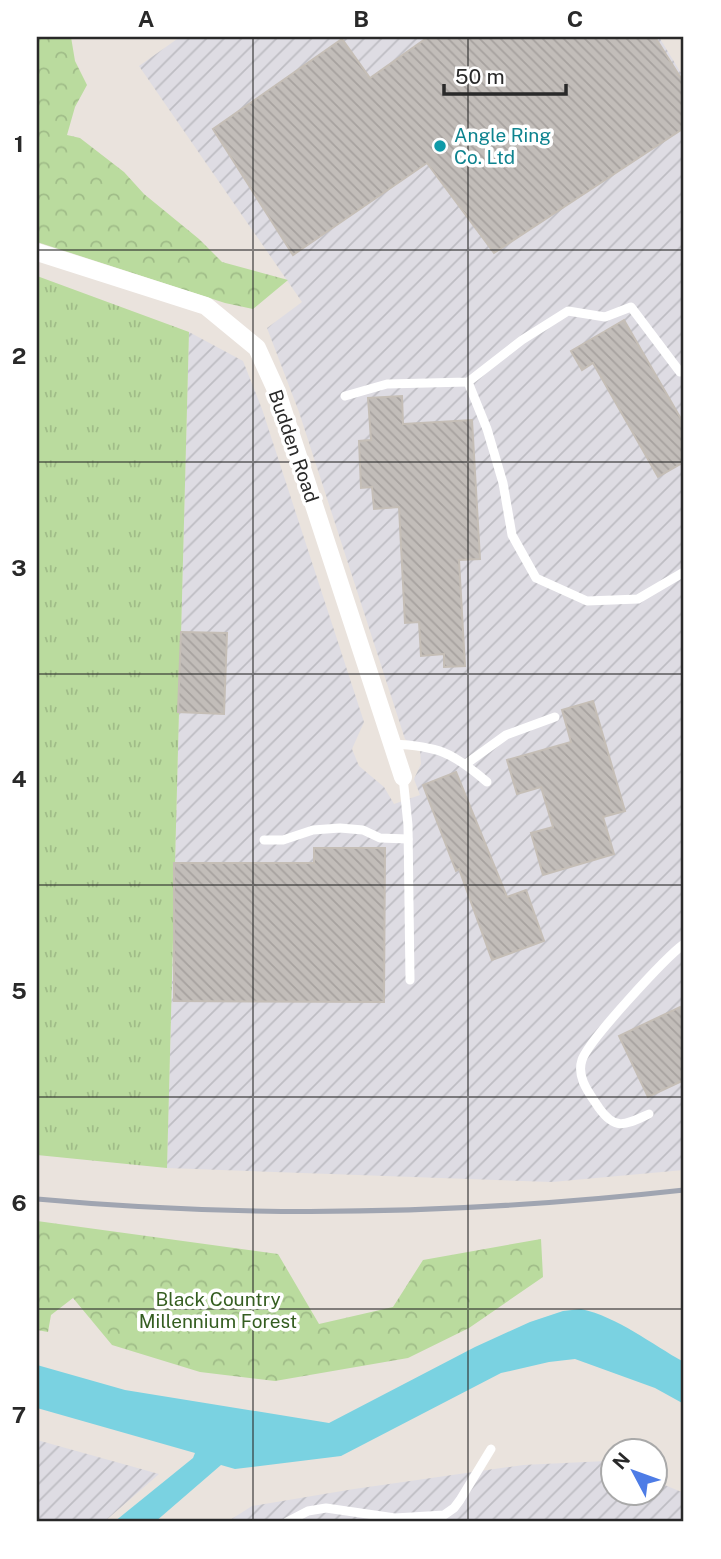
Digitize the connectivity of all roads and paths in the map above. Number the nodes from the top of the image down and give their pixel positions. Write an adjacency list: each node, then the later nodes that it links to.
1 (37, 252): 7 (street, Budden Road)
2 (680, 372): 3 (lane)
3 (468, 382): 4 (lane); 5 (lane)
4 (345, 396)
5 (684, 572)
6 (555, 717): 8 (lane)
7 (392, 744): 8 (lane); 9 (street, Budden Road)
8 (466, 764): 10 (lane)
9 (403, 777): 11 (lane)
10 (487, 782)
11 (408, 839): 12 (lane); 14 (lane)
12 (264, 840)
13 (684, 944): 15 (lane)
14 (410, 980)
15 (649, 1114)
16 (491, 1449): 17 (lane)
17 (394, 1520): 18 (lane)
18 (288, 1522)

